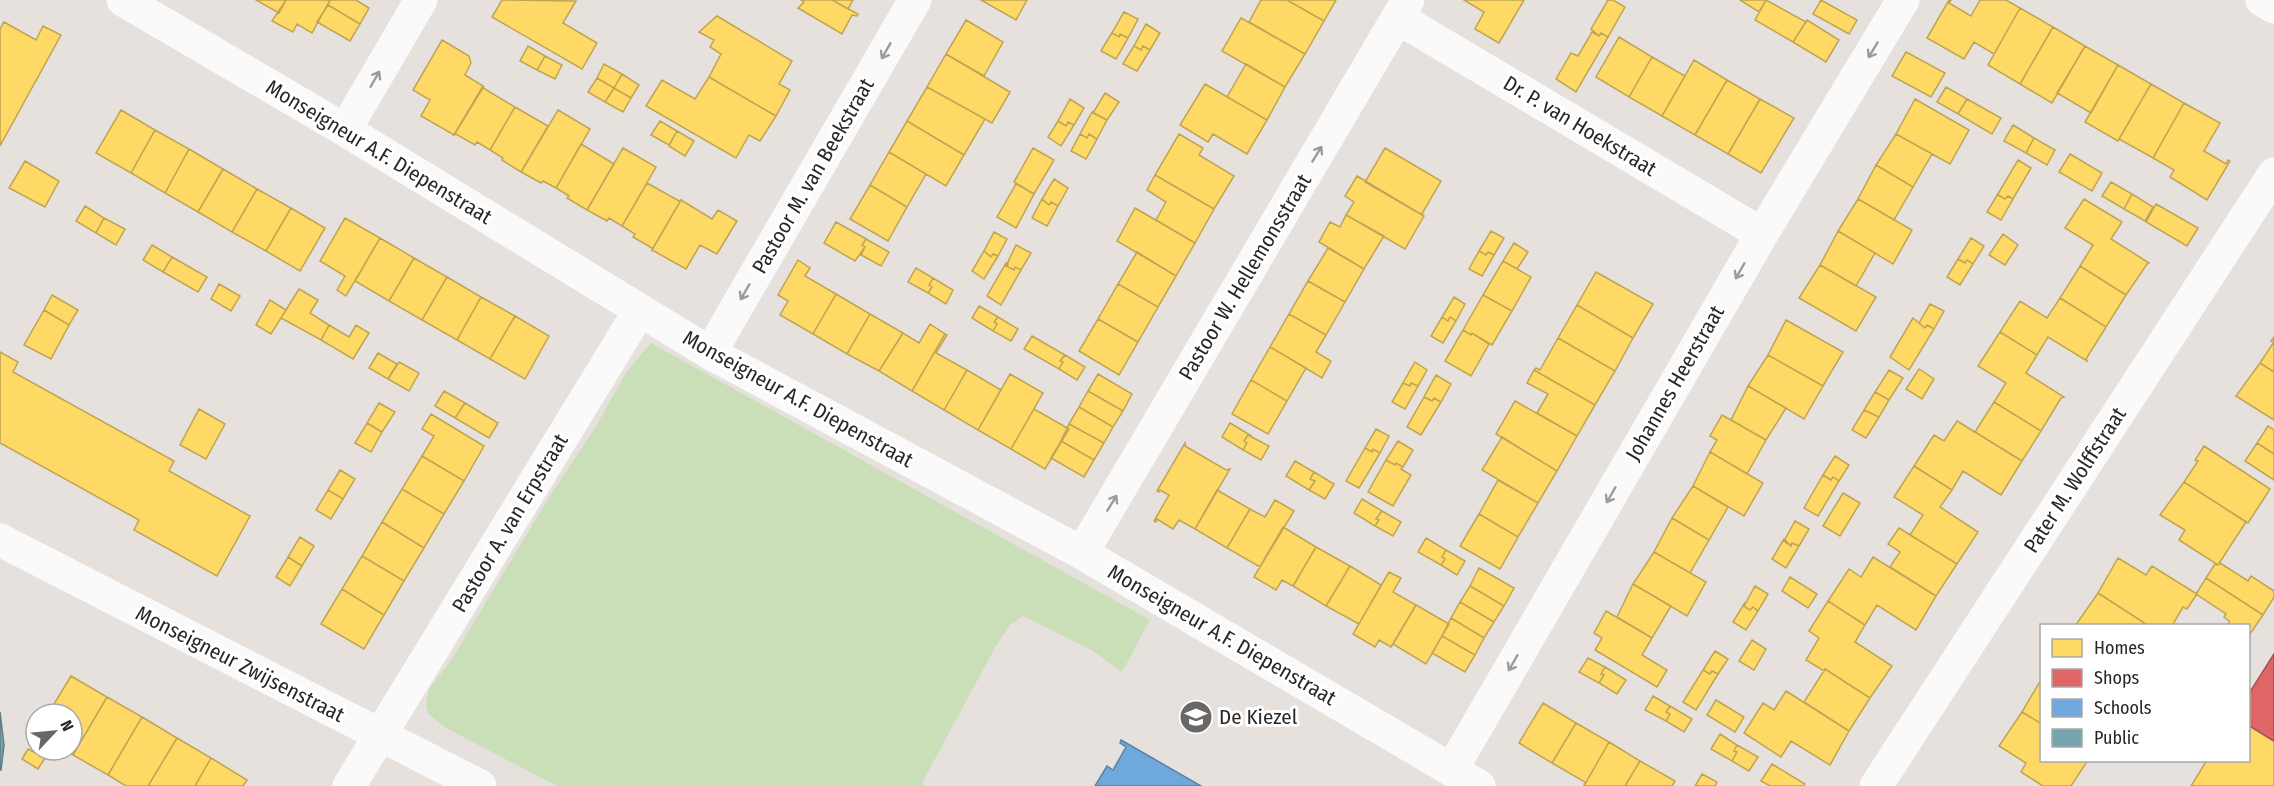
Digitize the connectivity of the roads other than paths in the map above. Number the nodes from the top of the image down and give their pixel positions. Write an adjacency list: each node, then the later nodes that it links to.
1 (123, 0): 8 (street, Monseigneur A.F. Diepenstraat)
2 (421, 0): 8 (street, one-way to 2)
3 (915, 0): 12 (street, Pastoor M. van Beekstraat, one-way to 12)
4 (1903, 0): 10 (street, Johannes Heerstraat, one-way to 10)
5 (2262, 0): 6 (street)
6 (2274, 7)
7 (1403, 9): 10 (street, Dr. P. van Hoekstraat); 14 (street, Pastoor W. Hellemonsstraat, one-way to 7)
8 (345, 130): 11 (street, Monseigneur A.F. Diepenstraat)
9 (2274, 174): 20 (street, Pater M. Wolffstraat)
10 (1762, 234): 16 (street, Johannes Heerstraat, one-way to 16)
11 (640, 310): 12 (street, Monseigneur A.F. Diepenstraat); 15 (street, Pastoor A. van Erpstraat)
12 (710, 353): 14 (street, Monseigneur A.F. Diepenstraat)
13 (0, 540): 15 (street, Monseigneur Zwijsenstraat)
14 (1082, 553): 16 (street, Monseigneur A.F. Diepenstraat)
15 (381, 736): 17 (street, Pastoor A. van Erpstraat); 18 (street, Monseigneur Zwijsenstraat)
16 (1452, 769): 19 (street, Monseigneur A.F. Diepenstraat)
17 (349, 786)
18 (480, 786)
19 (1479, 786)
20 (1876, 786)

